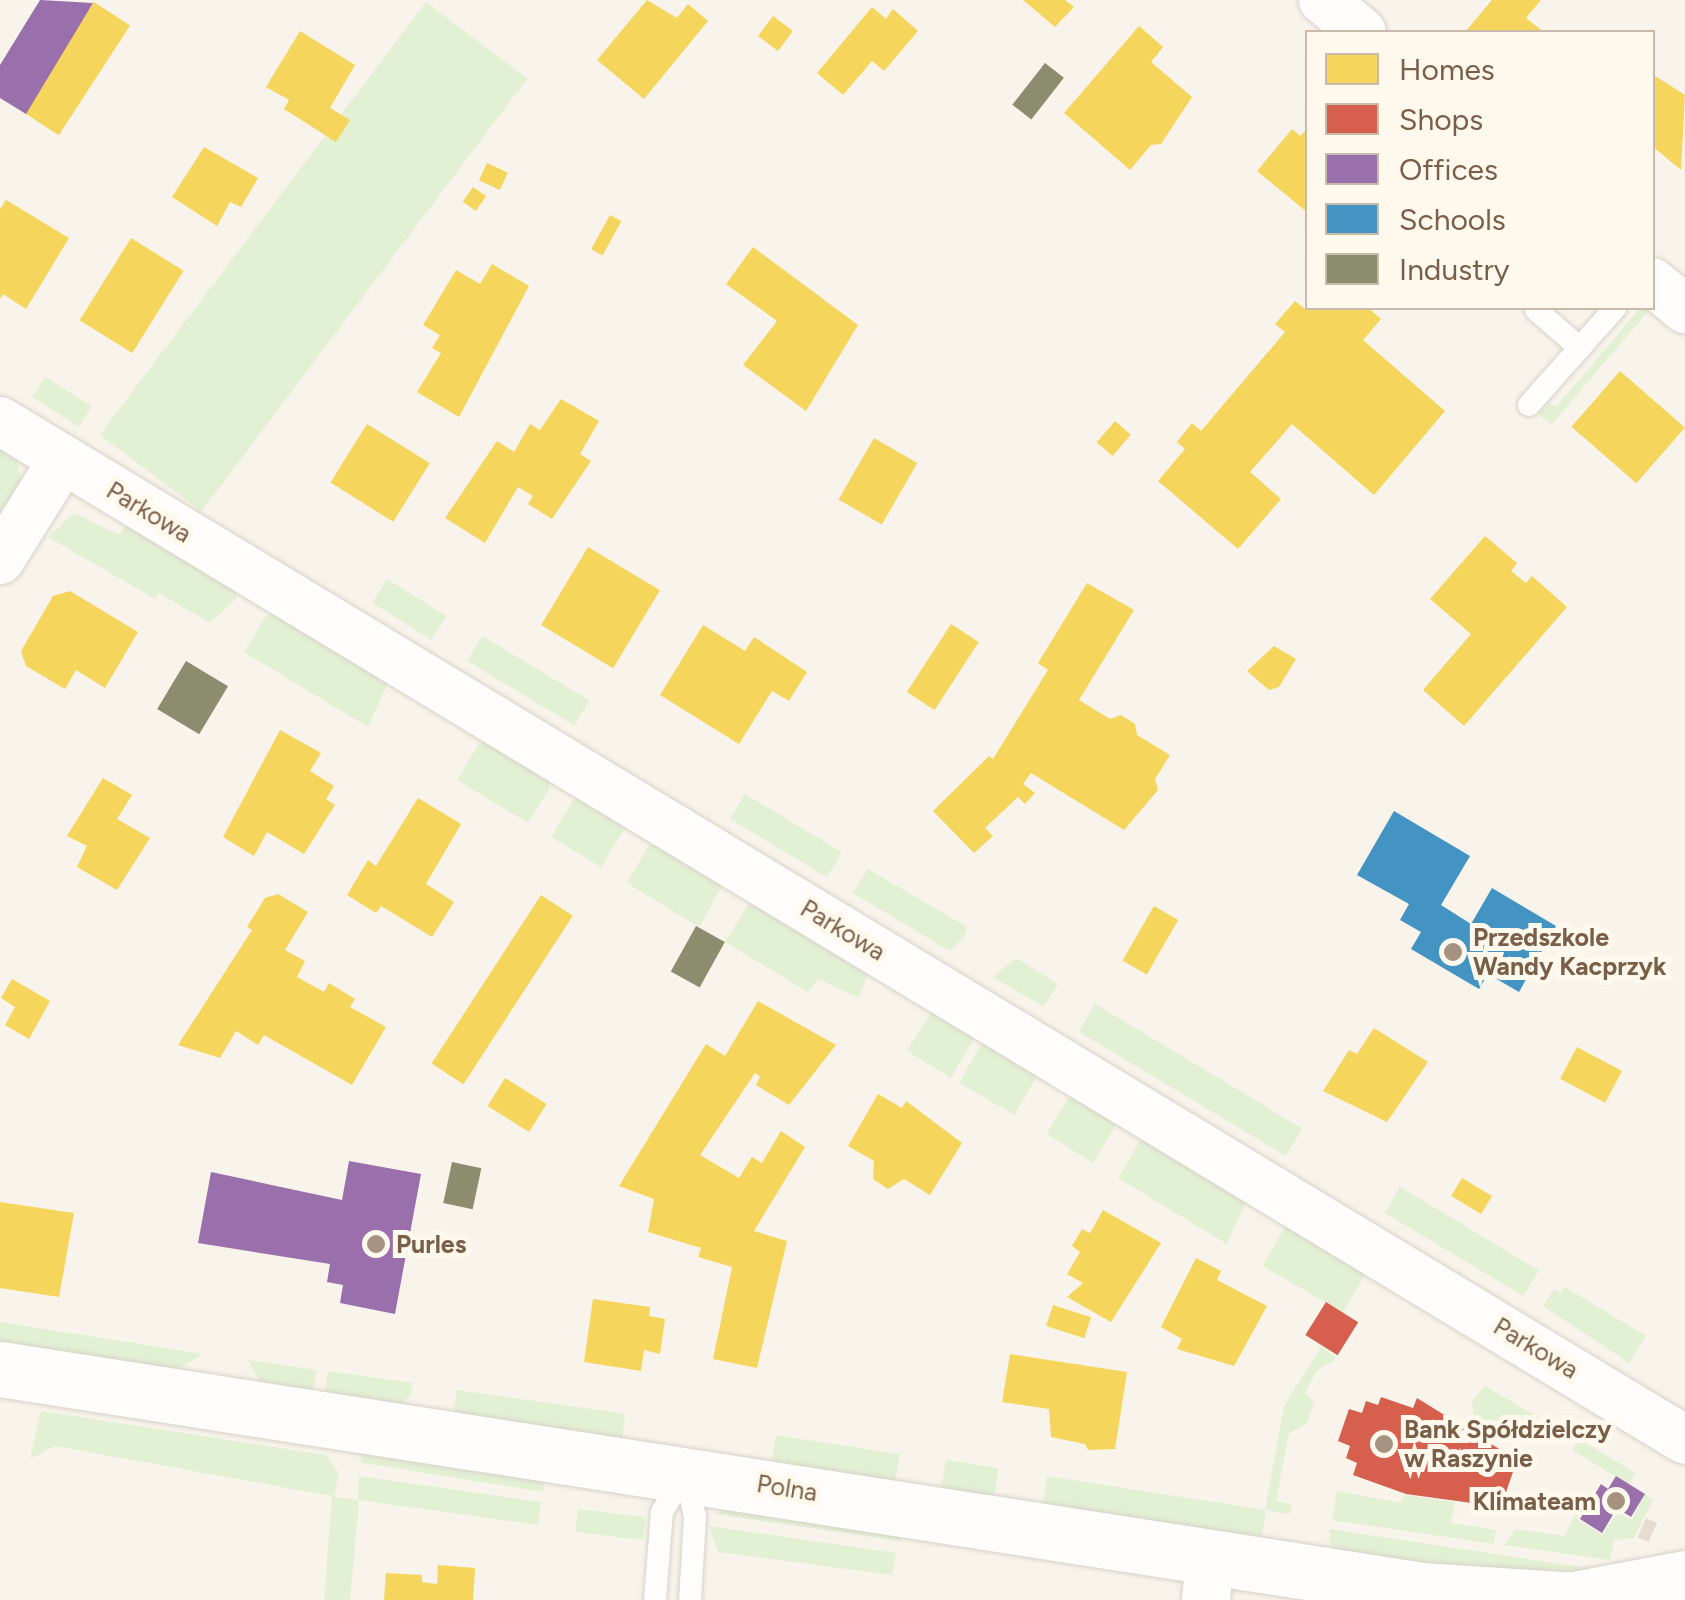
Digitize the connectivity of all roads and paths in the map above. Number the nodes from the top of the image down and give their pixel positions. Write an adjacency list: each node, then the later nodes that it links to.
1 (1324, 0): 2 (street)
2 (1360, 30)
3 (1655, 285): 6 (street)
4 (1536, 310): 7 (lane)
5 (1613, 310): 7 (lane)
6 (1685, 310)
7 (1580, 348): 8 (lane)
8 (1529, 405)
9 (0, 421): 10 (street, Parkowa)
10 (63, 459): 11 (street); 13 (street, Parkowa)
11 (0, 560)
12 (0, 1369): 14 (street, Polna)
13 (1685, 1440)
14 (686, 1472): 15 (street, Polna); 17 (lane); 18 (lane)
15 (1208, 1578): 19 (street, Polna)
16 (1685, 1578): 19 (street, Polna)
17 (655, 1600)
18 (690, 1600)
19 (1575, 1600)

